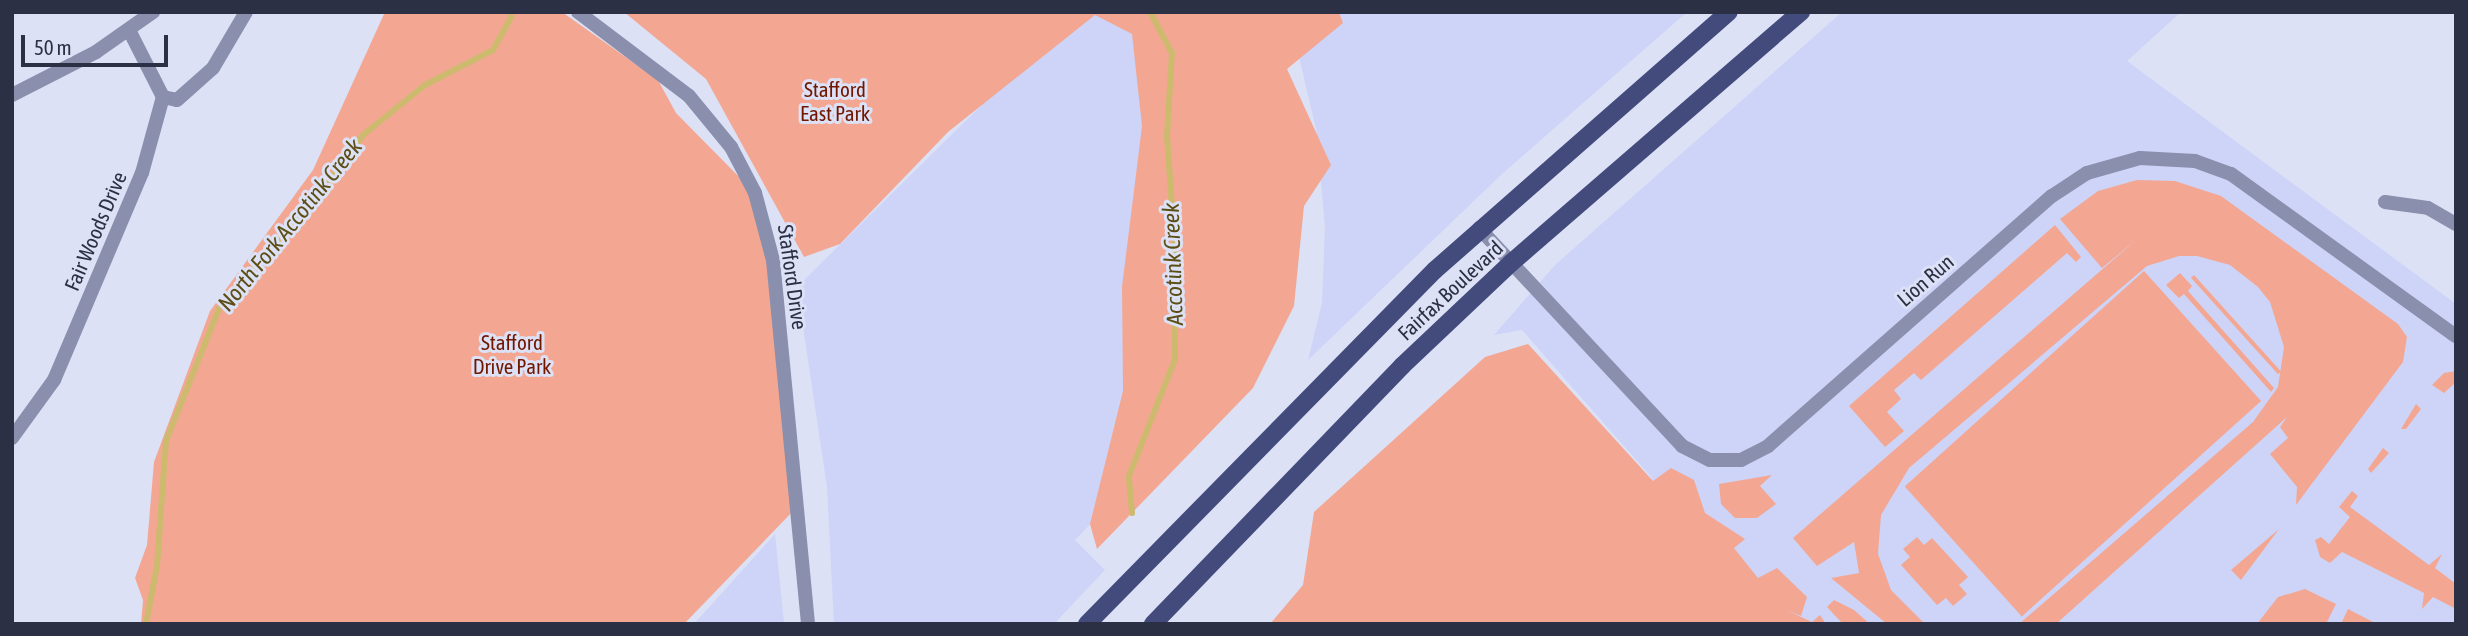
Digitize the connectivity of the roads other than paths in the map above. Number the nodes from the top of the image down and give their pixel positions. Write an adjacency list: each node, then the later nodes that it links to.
1 (153, 12): 6 (street)
2 (246, 12): 8 (street)
3 (578, 12): 15 (street, Stafford Drive)
4 (1729, 12): 11 (main road, Fairfax Boulevard)
5 (1801, 12): 12 (main road, Fairfax Boulevard)
6 (129, 30): 7 (street); 8 (street)
7 (12, 94)
8 (163, 97): 14 (street, Fair Woods Drive)
9 (2385, 202): 10 (street)
10 (2456, 224)
11 (1479, 228): 12 (street, Lion Run); 16 (main road, Fairfax Boulevard)
12 (1511, 263): 13 (street, Lion Run); 17 (main road, Fairfax Boulevard)
13 (2456, 336)
14 (12, 438)
15 (808, 624)
16 (1087, 624)
17 (1153, 624)

